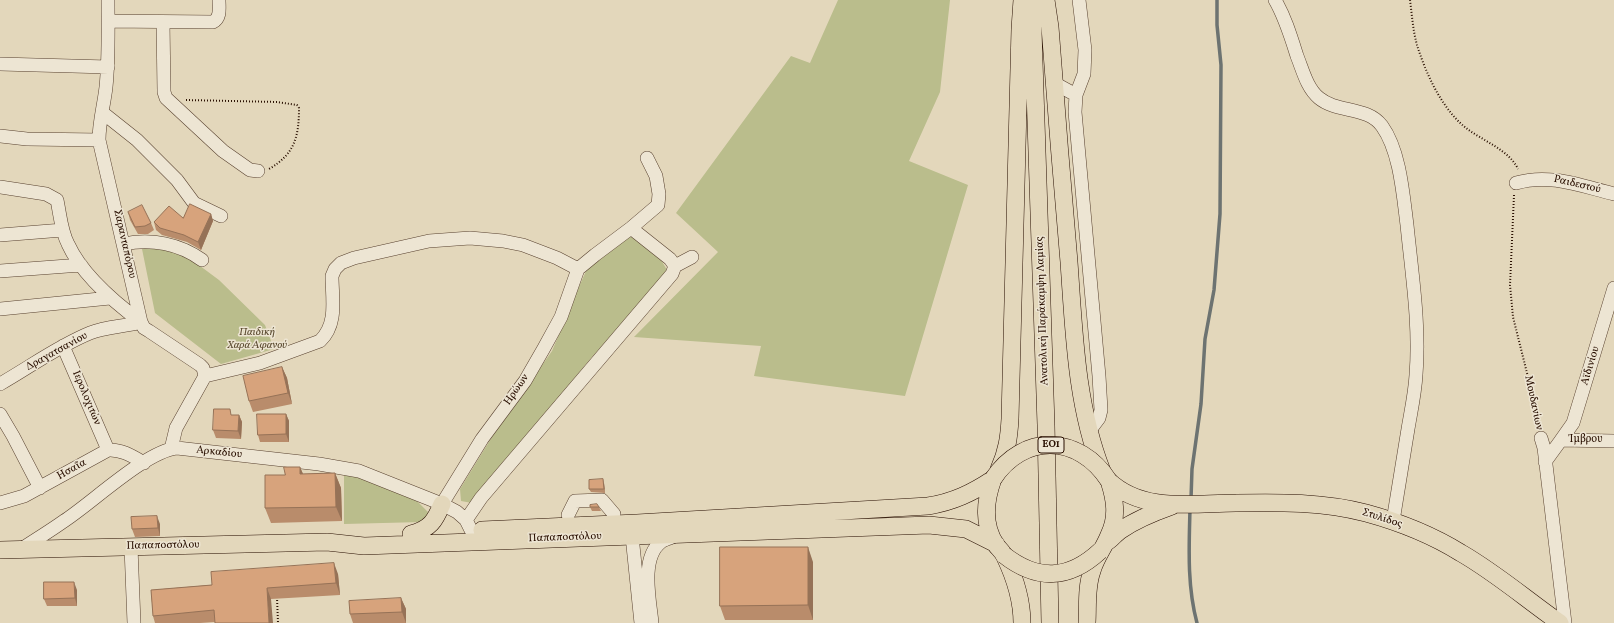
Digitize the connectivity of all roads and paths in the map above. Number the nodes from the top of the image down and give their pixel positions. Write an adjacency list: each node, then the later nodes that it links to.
1 (108, 0): 9 (street, Σαρανταπόρου)
2 (219, 0): 10 (street)
3 (1022, 0): 52 (main road)
4 (1032, 0): 77 (main road, Ανατολική Παράκαμψη Λαμίας)
5 (1046, 0): 13 (main road)
6 (1079, 0): 14 (street)
7 (1275, 0): 60 (street)
8 (1410, 0): 21 (path, Μουδανίων)
9 (108, 21): 10 (street); 12 (street, Σαρανταπόρου)
10 (163, 22): 15 (street)
11 (0, 64): 12 (street)
12 (108, 67): 16 (street, Σαρανταπόρου)
13 (1054, 83): 14 (street); 44 (main road)
14 (1076, 95): 44 (street)
15 (170, 101): 20 (street); 20 (path)
16 (103, 113): 18 (street, Σαρανταπόρου); 24 (street)
17 (0, 136): 18 (street)
18 (99, 140): 28 (street, Σαρανταπόρου)
19 (647, 158): 25 (street)
20 (258, 171)
21 (1516, 183): 23 (street, Ραιδεστού); 45 (path, Μουδανίων)
22 (0, 187): 26 (street)
23 (1614, 194)
24 (221, 216)
25 (631, 228): 32 (street); 33 (street)
26 (63, 230): 27 (street); 31 (street)
27 (0, 235)
28 (124, 244): 30 (street); 39 (street, Σαρανταπόρου)
29 (692, 257): 32 (street)
30 (202, 260)
31 (81, 265): 34 (street); 36 (street)
32 (675, 266): 62 (street)
33 (578, 269): 41 (street); 56 (street, Ηρώων)
34 (0, 271)
35 (1614, 288): 38 (street, Αϊδινίου)
36 (110, 298): 37 (street); 39 (street)
37 (0, 309)
38 (1610, 318): 46 (street, Αϊδινίου)
39 (141, 322): 40 (street, Δραγατσανίου); 41 (street)
40 (63, 346): 42 (street, Δραγατσανίου); 49 (street, Ιερολοχιτών)
41 (205, 376): 48 (street)
42 (0, 384)
43 (0, 414): 54 (street)
44 (1090, 430): 53 (main road)
45 (1541, 438): 50 (street, Μουδανίων)
46 (1561, 440): 47 (street, Ίμβρου); 50 (street, Ίμβρου)
47 (1614, 441)
48 (171, 449): 51 (street); 56 (street, Αρκαδίου)
49 (108, 450): 51 (street); 54 (street, Ησαΐα)
50 (1545, 462): 80 (street, Μουδανίων)
51 (144, 463): 69 (street)
52 (996, 474): 53 (main road, ΕΟ1, bridge); 61 (main road, Παπαποστόλου); 70 (main road)
53 (1105, 476): 57 (main road, Στυλίδος / ΕΟ1); 67 (main road, ΕΟ1)
54 (40, 488): 55 (street, Ησαΐα)
55 (0, 503)
56 (442, 504): 62 (street, Αρκαδίου); 63 (main road)
57 (1176, 504): 60 (main road, Στυλίδος / ΕΟ1); 67 (main road, Στυλίδος / ΕΟ1)
58 (614, 514): 59 (street)
59 (568, 515)
60 (1393, 522): 79 (main road, Στυλίδος / ΕΟ1)
61 (635, 529): 62 (main road, Παπαποστόλου); 64 (main road, Παπαποστόλου); 74 (street)
62 (470, 531): 63 (main road, Παπαποστόλου); 65 (main road, Παπαποστόλου)
63 (411, 534): 65 (main road, Παπαποστόλου)
64 (677, 535): 70 (main road, Παπαποστόλου); 75 (street)
65 (327, 542): 66 (main road, Παπαποστόλου)
66 (131, 547): 69 (main road, Παπαποστόλου); 72 (street)
67 (1102, 548): 70 (main road, ΕΟ1, bridge); 78 (main road, ΕΟ1)
68 (0, 550): 69 (main road, Παπαποστόλου)
69 (20, 550)
70 (1000, 550): 76 (main road)
71 (277, 596): 73 (path)
72 (134, 623)
73 (278, 623)
74 (641, 623)
75 (652, 623)
76 (1022, 623)
77 (1050, 623)
78 (1087, 623)
79 (1560, 623)
80 (1566, 623)

